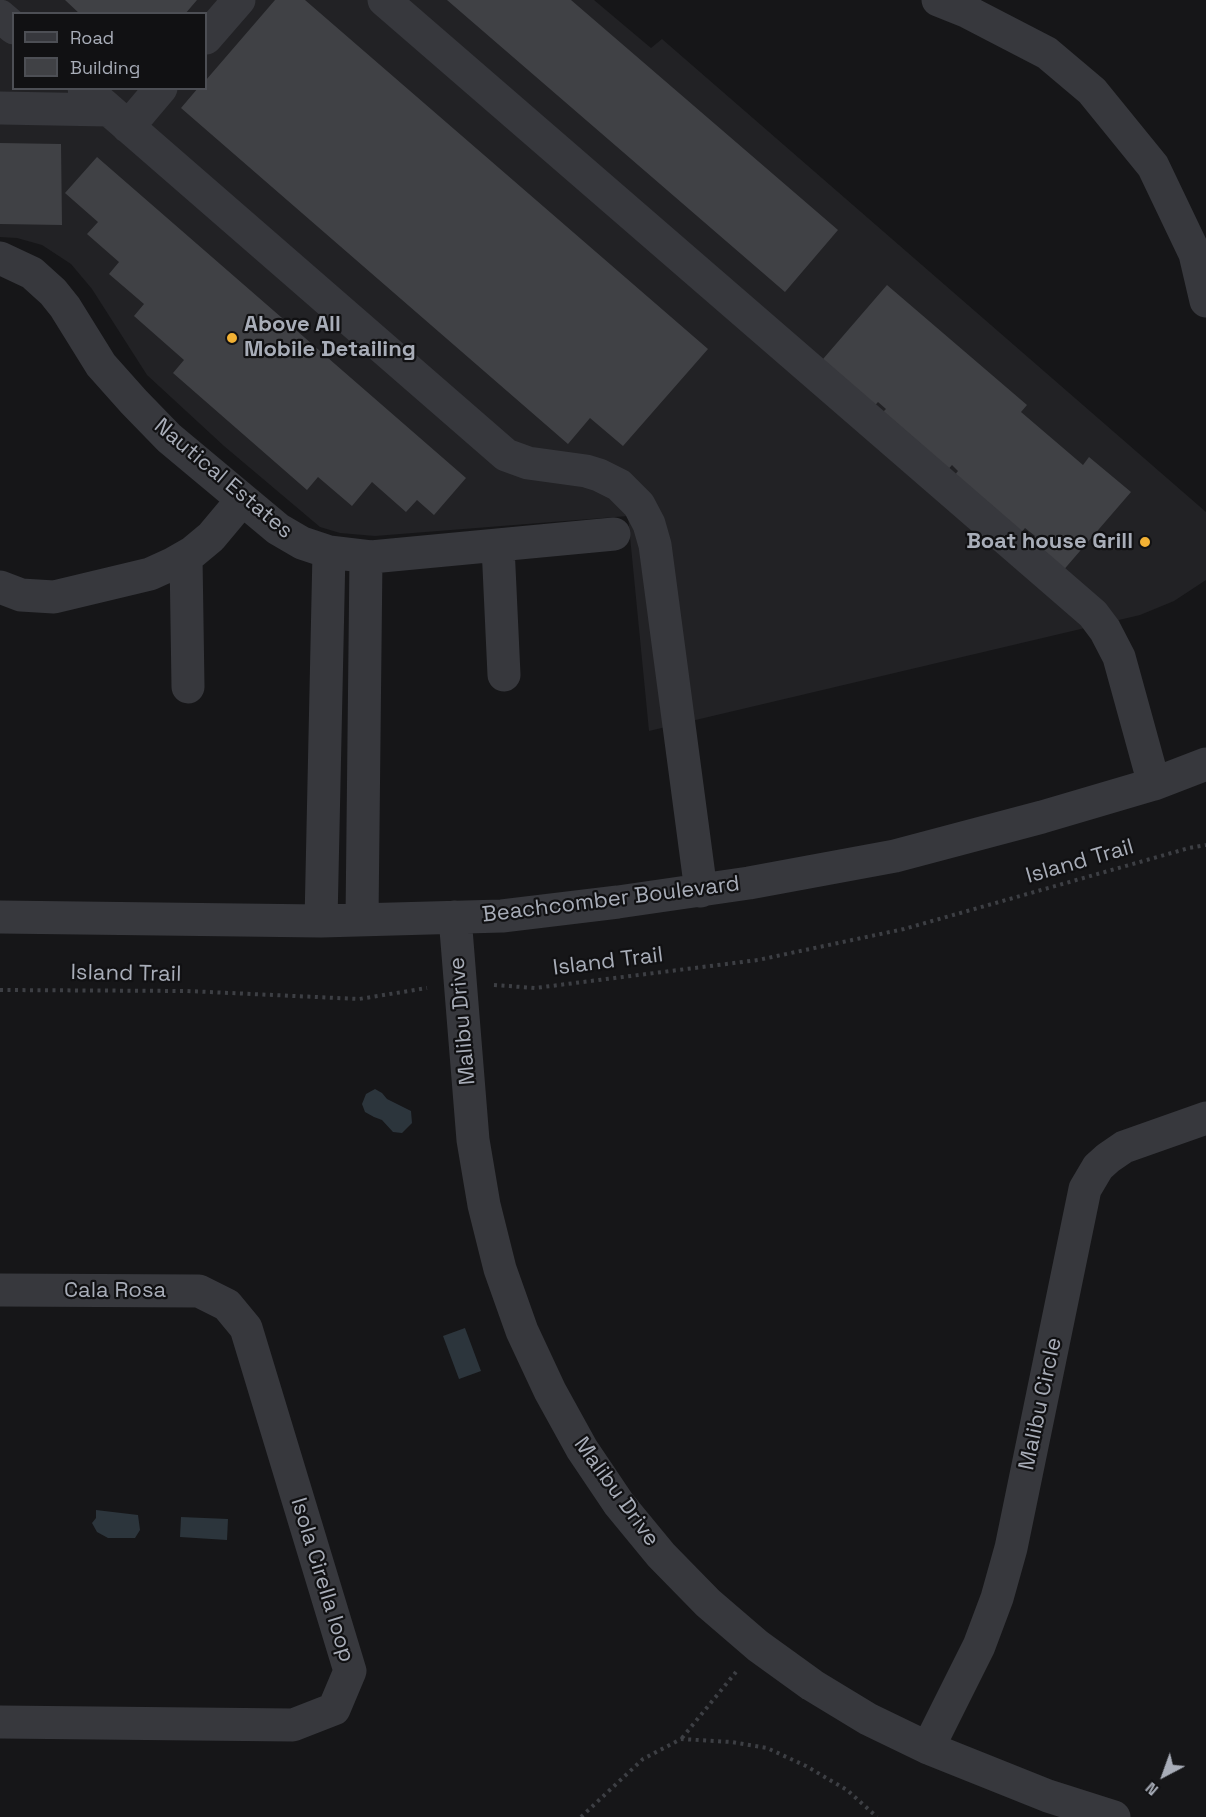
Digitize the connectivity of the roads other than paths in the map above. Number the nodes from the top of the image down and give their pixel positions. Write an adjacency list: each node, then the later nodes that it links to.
1 (239, 0): 6 (street)
2 (384, 0): 25 (street)
3 (938, 0): 12 (street)
4 (0, 16): 5 (street)
5 (12, 26)
6 (207, 37)
7 (86, 90): 10 (street)
8 (158, 90): 10 (street)
9 (0, 108): 10 (street)
10 (118, 118): 26 (street)
11 (0, 258): 13 (street, Nautical Estates)
12 (1206, 301)
13 (242, 500): 16 (street, Nautical Estates); 17 (street)
14 (614, 534): 15 (street, Nautical Estates)
15 (498, 546): 18 (street, Nautical Estates); 20 (street)
16 (329, 552): 18 (street, Nautical Estates); 24 (street)
17 (186, 556): 19 (street); 21 (street)
18 (366, 557): 23 (street)
19 (0, 587)
20 (504, 675)
21 (188, 687)
22 (1206, 764): 25 (street, Beachcomber Boulevard)
23 (364, 776): 24 (street); 29 (street)
24 (324, 777): 30 (street)
25 (1154, 784): 26 (street, Beachcomber Boulevard)
26 (700, 891): 28 (street, Beachcomber Boulevard)
27 (0, 917): 30 (street, Beachcomber Boulevard)
28 (455, 917): 29 (street, Beachcomber Boulevard); 35 (street, Malibu Drive)
29 (362, 919): 30 (street, Beachcomber Boulevard)
30 (321, 921)
31 (1206, 1118): 35 (street, Malibu Circle)
32 (0, 1290): 33 (street, Cala Rosa)
33 (227, 1305): 34 (street, Isola Cirella loop)
34 (0, 1722)
35 (928, 1748): 36 (street, Malibu Drive)
36 (1114, 1817)

